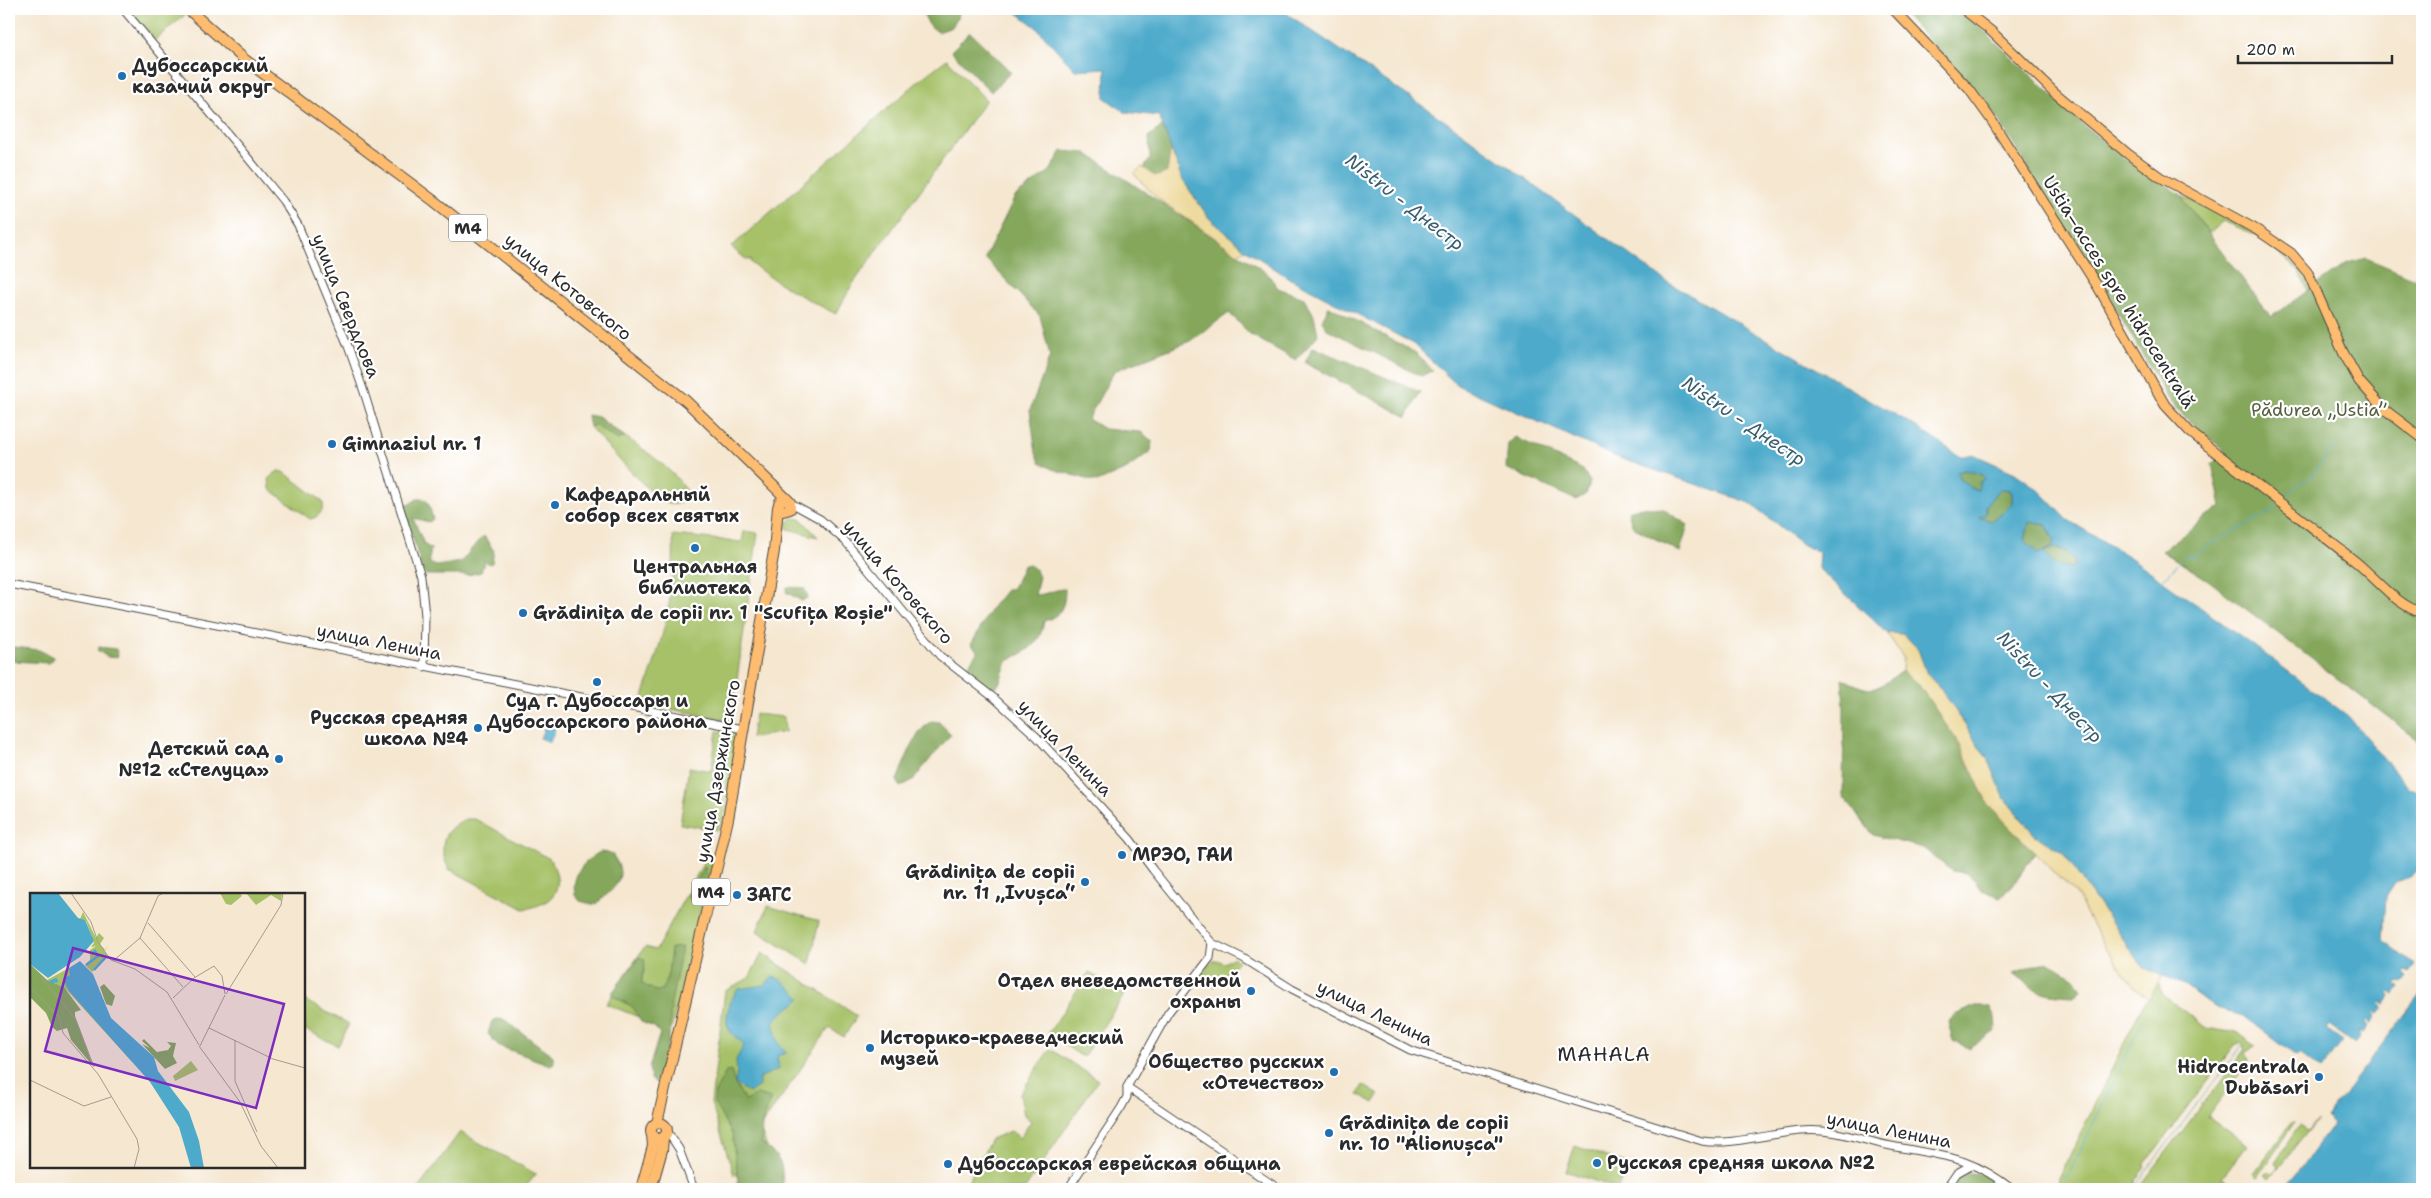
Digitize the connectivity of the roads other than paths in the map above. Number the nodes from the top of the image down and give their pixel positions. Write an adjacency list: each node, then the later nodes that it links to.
1 (123, 9): 9 (street, улица Свердлова)
2 (188, 9): 6 (highway, улица Котовского / M4)
3 (1893, 9): 8 (main road, Ustia–acces spre hidrocentrală)
4 (1963, 9): 5 (main road)
5 (2422, 438)
6 (785, 506): 10 (street, улица Котовского); 11 (highway, улица Дзержинского / M4)
7 (9, 584): 9 (street, улица Ленина)
8 (2422, 613)
9 (424, 667): 11 (street, улица Ленина)
10 (968, 678): 12 (street, улица Ленина)
11 (743, 729): 14 (highway, улица Дзержинского / M4)
12 (1212, 943): 13 (street); 15 (street, улица Ленина)
13 (1127, 1088): 19 (street); 20 (street)
14 (662, 1129): 16 (highway); 17 (highway, улица Дзержинского / M4); 18 (street)
15 (1972, 1164): 21 (street); 22 (street, улица Ленина)
16 (641, 1189)
17 (651, 1189)
18 (694, 1189)
19 (1068, 1189)
20 (1279, 1189)
21 (1946, 1189)
22 (2012, 1189)

